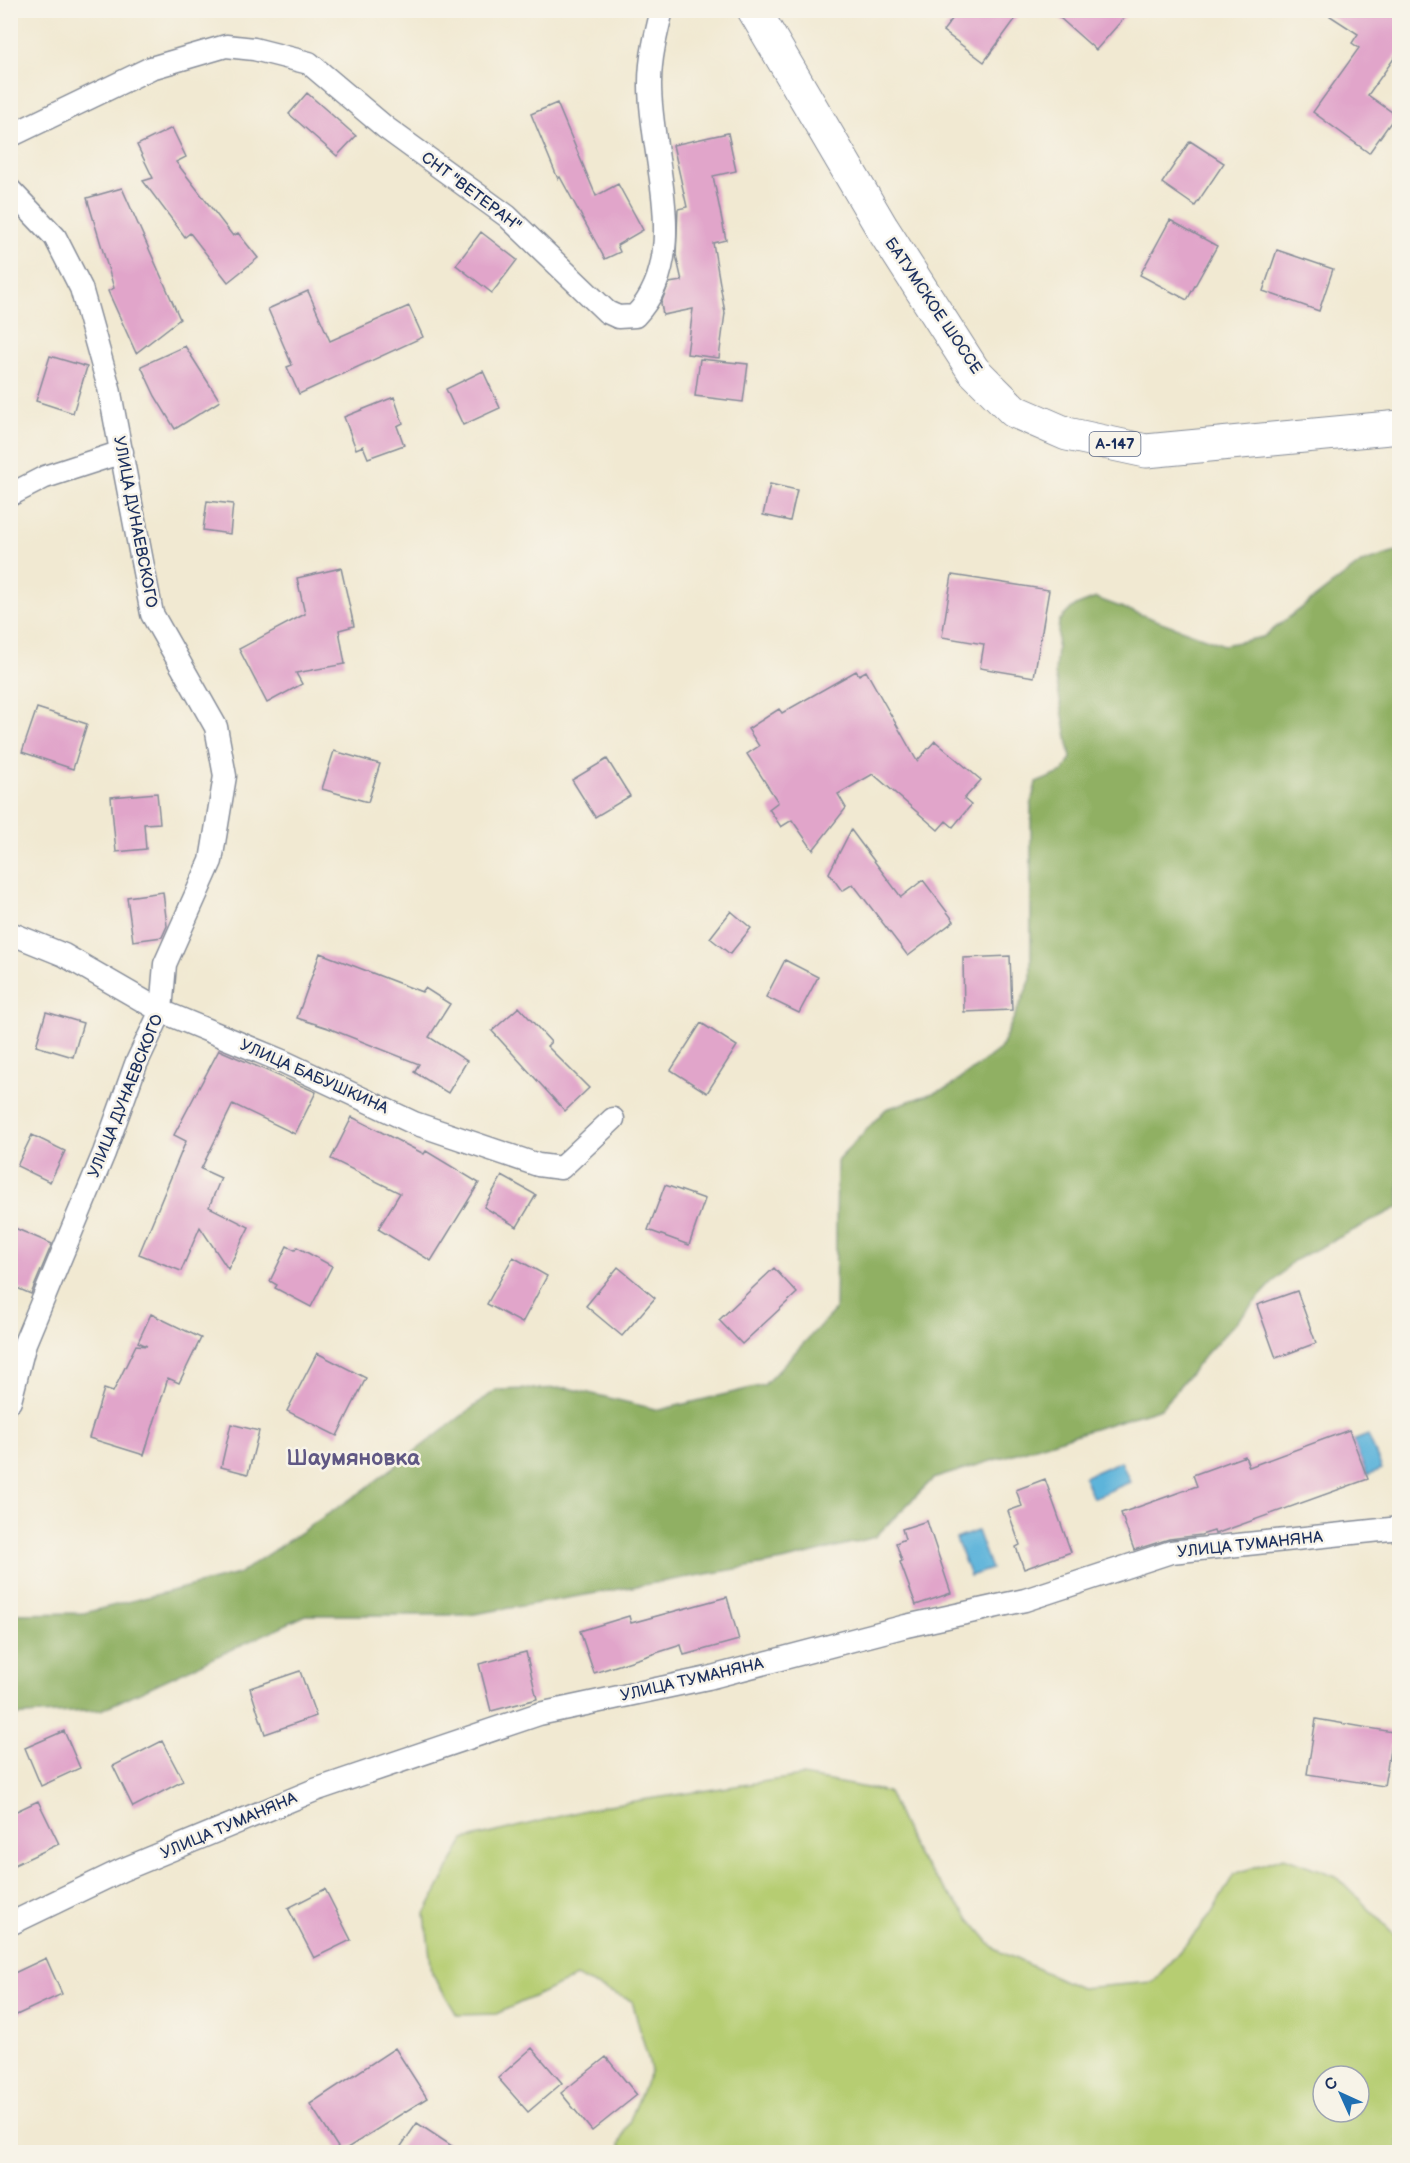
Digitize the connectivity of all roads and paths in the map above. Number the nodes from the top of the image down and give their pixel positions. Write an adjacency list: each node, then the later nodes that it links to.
1 (662, 10): 3 (street, СНТ "ВЕТЕРАН")
2 (754, 10): 5 (highway, БАТУМСКОЕ ШОССЕ / А-147)
3 (10, 136)
4 (10, 190): 6 (street, УЛИЦА ДУНАЕВСКОГО)
5 (1400, 427)
6 (122, 452): 7 (street); 9 (street, УЛИЦА ДУНАЕВСКОГО)
7 (10, 495)
8 (10, 933): 9 (street, УЛИЦА БАБУШКИНА)
9 (160, 1011): 10 (street, УЛИЦА БАБУШКИНА); 11 (street, УЛИЦА ДУНАЕВСКОГО)
10 (614, 1119)
11 (10, 1401)
12 (1400, 1528): 13 (street, УЛИЦА ТУМАНЯНА)
13 (10, 1924)

